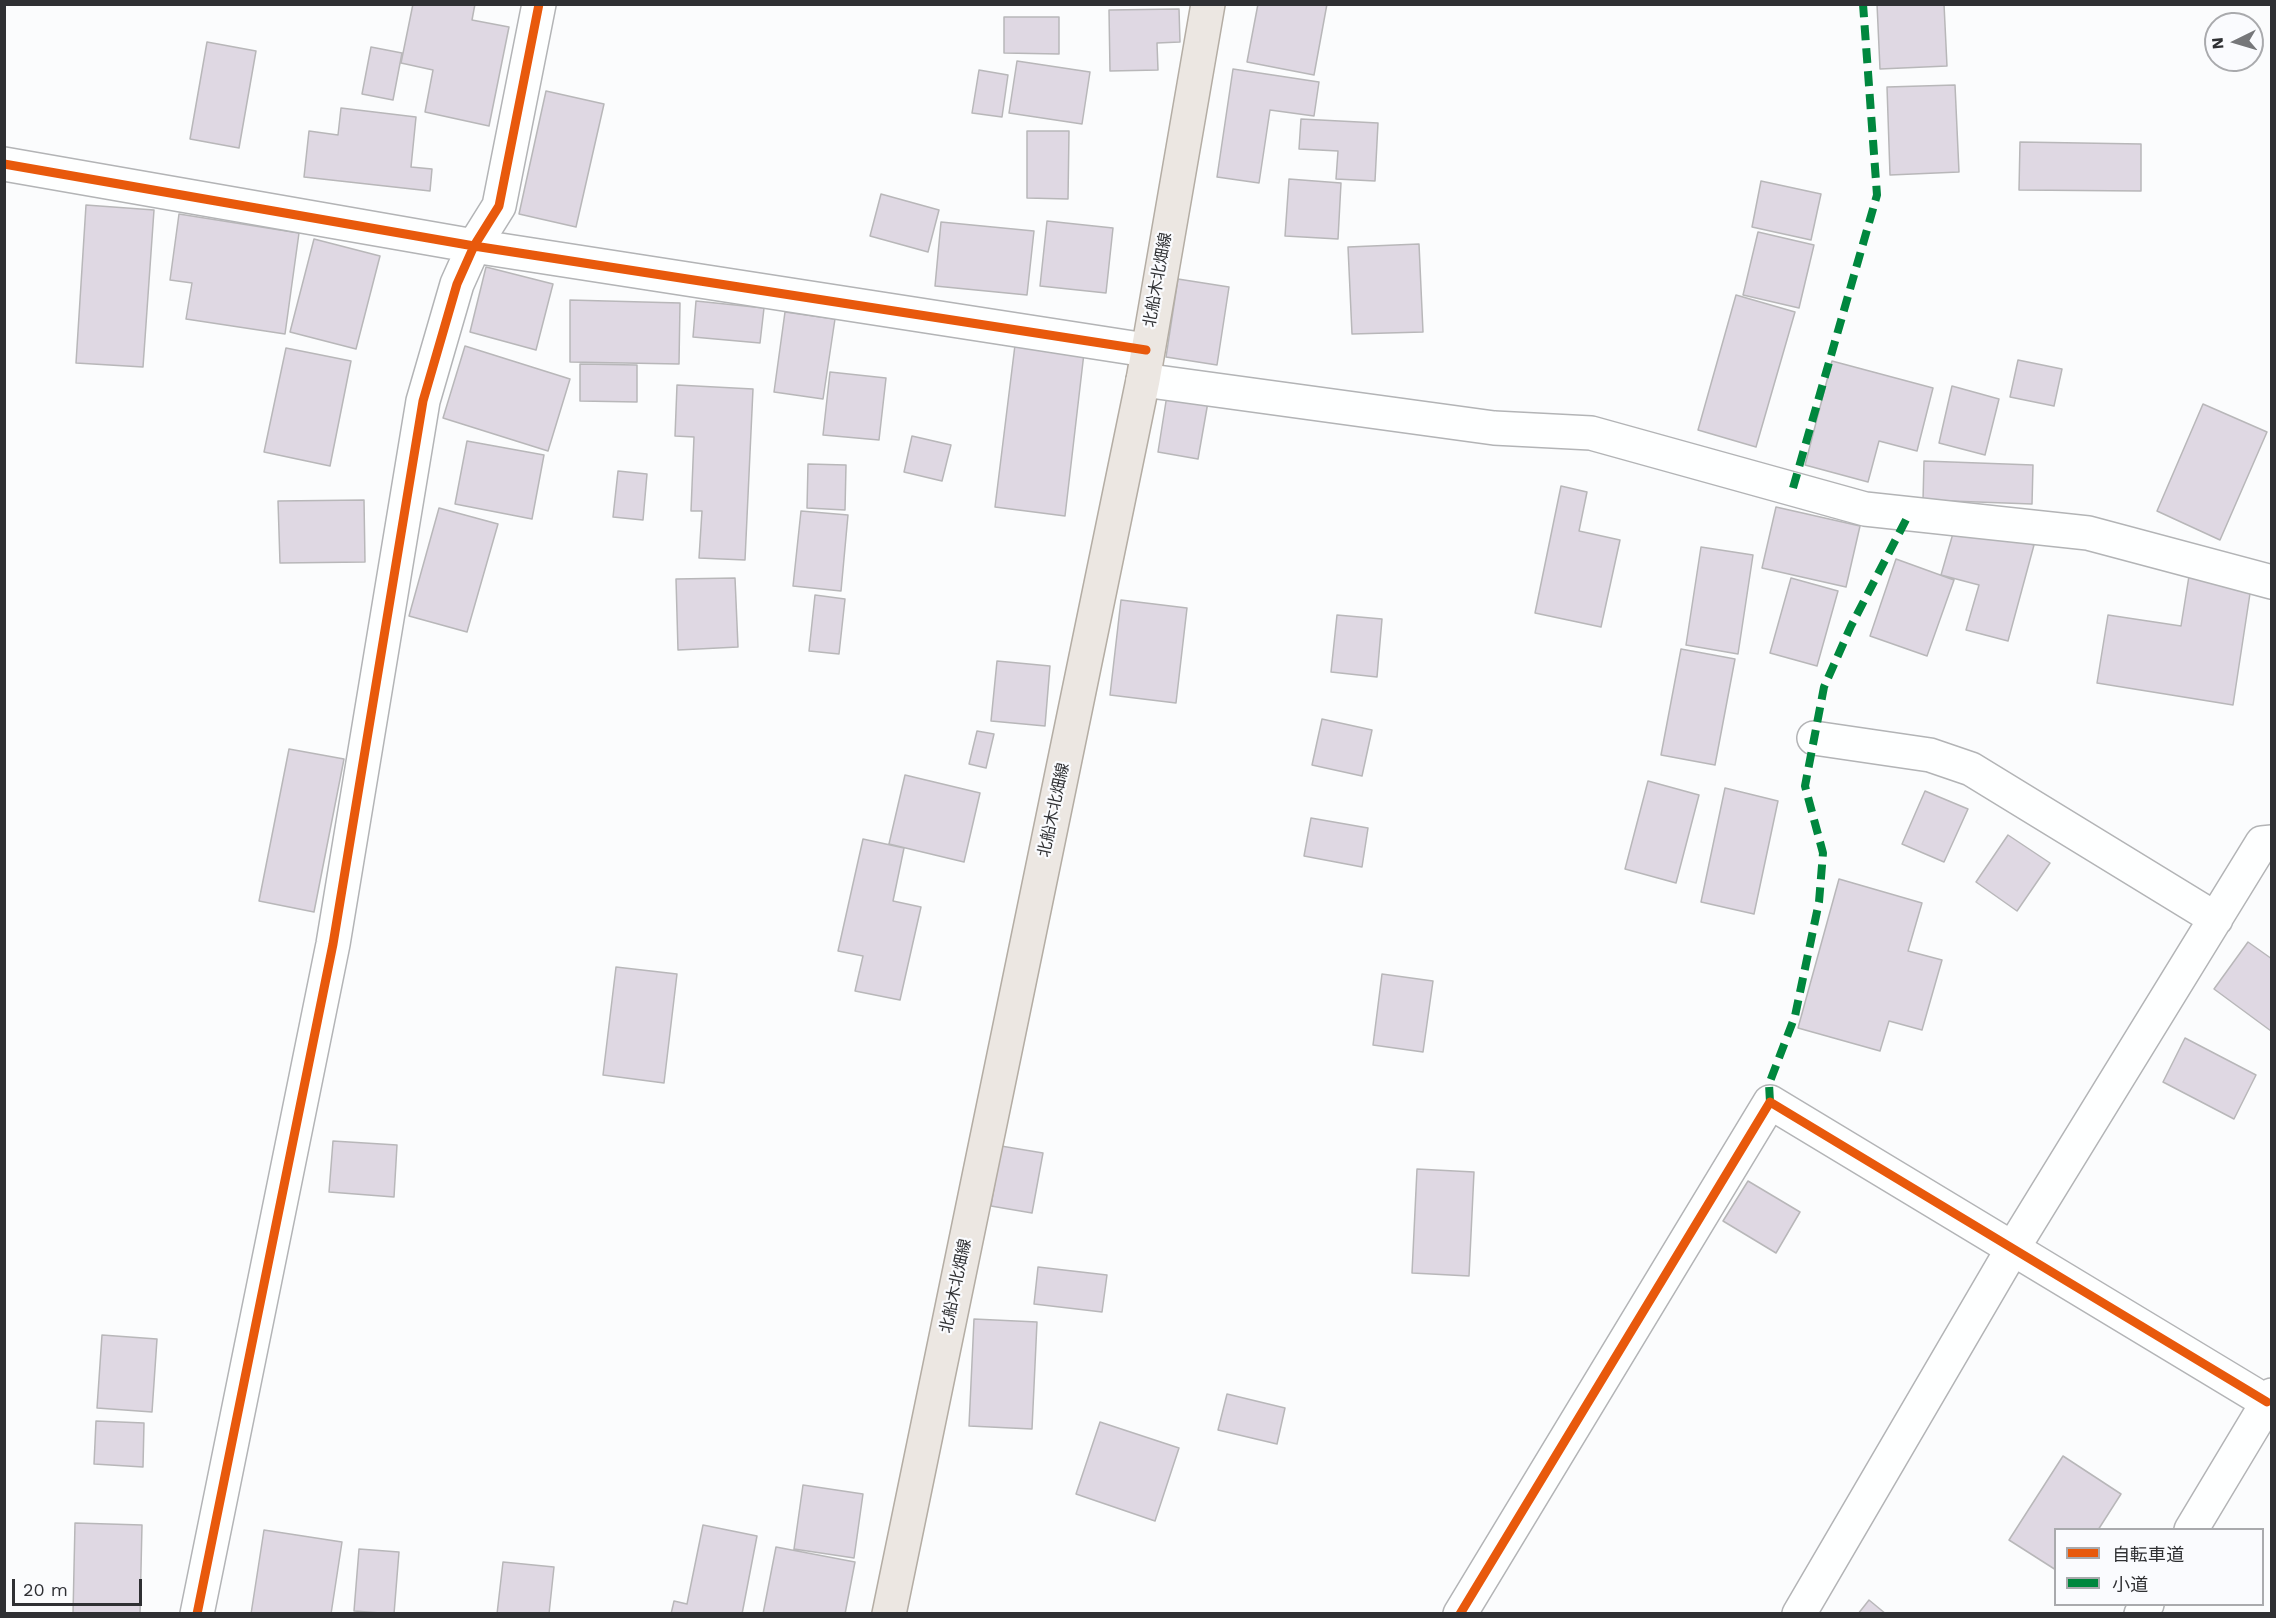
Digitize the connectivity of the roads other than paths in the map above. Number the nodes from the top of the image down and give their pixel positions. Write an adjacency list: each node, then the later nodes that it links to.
1 (539, 4): 4 (street)
2 (1208, 4): 5 (main road, 北船木北畑線)
3 (4, 164): 4 (street)
4 (474, 246): 5 (street); 13 (street)
5 (1144, 365): 6 (street); 14 (main road, 北船木北畑線)
6 (2271, 582)
7 (1814, 738): 9 (street)
8 (2271, 842): 9 (street)
9 (2216, 919): 10 (street)
10 (2013, 1248): 11 (street); 15 (street); 16 (street)
11 (2269, 1398): 12 (street)
12 (2192, 1528)
13 (197, 1614)
14 (889, 1614)
15 (1460, 1614)
16 (1799, 1614)

